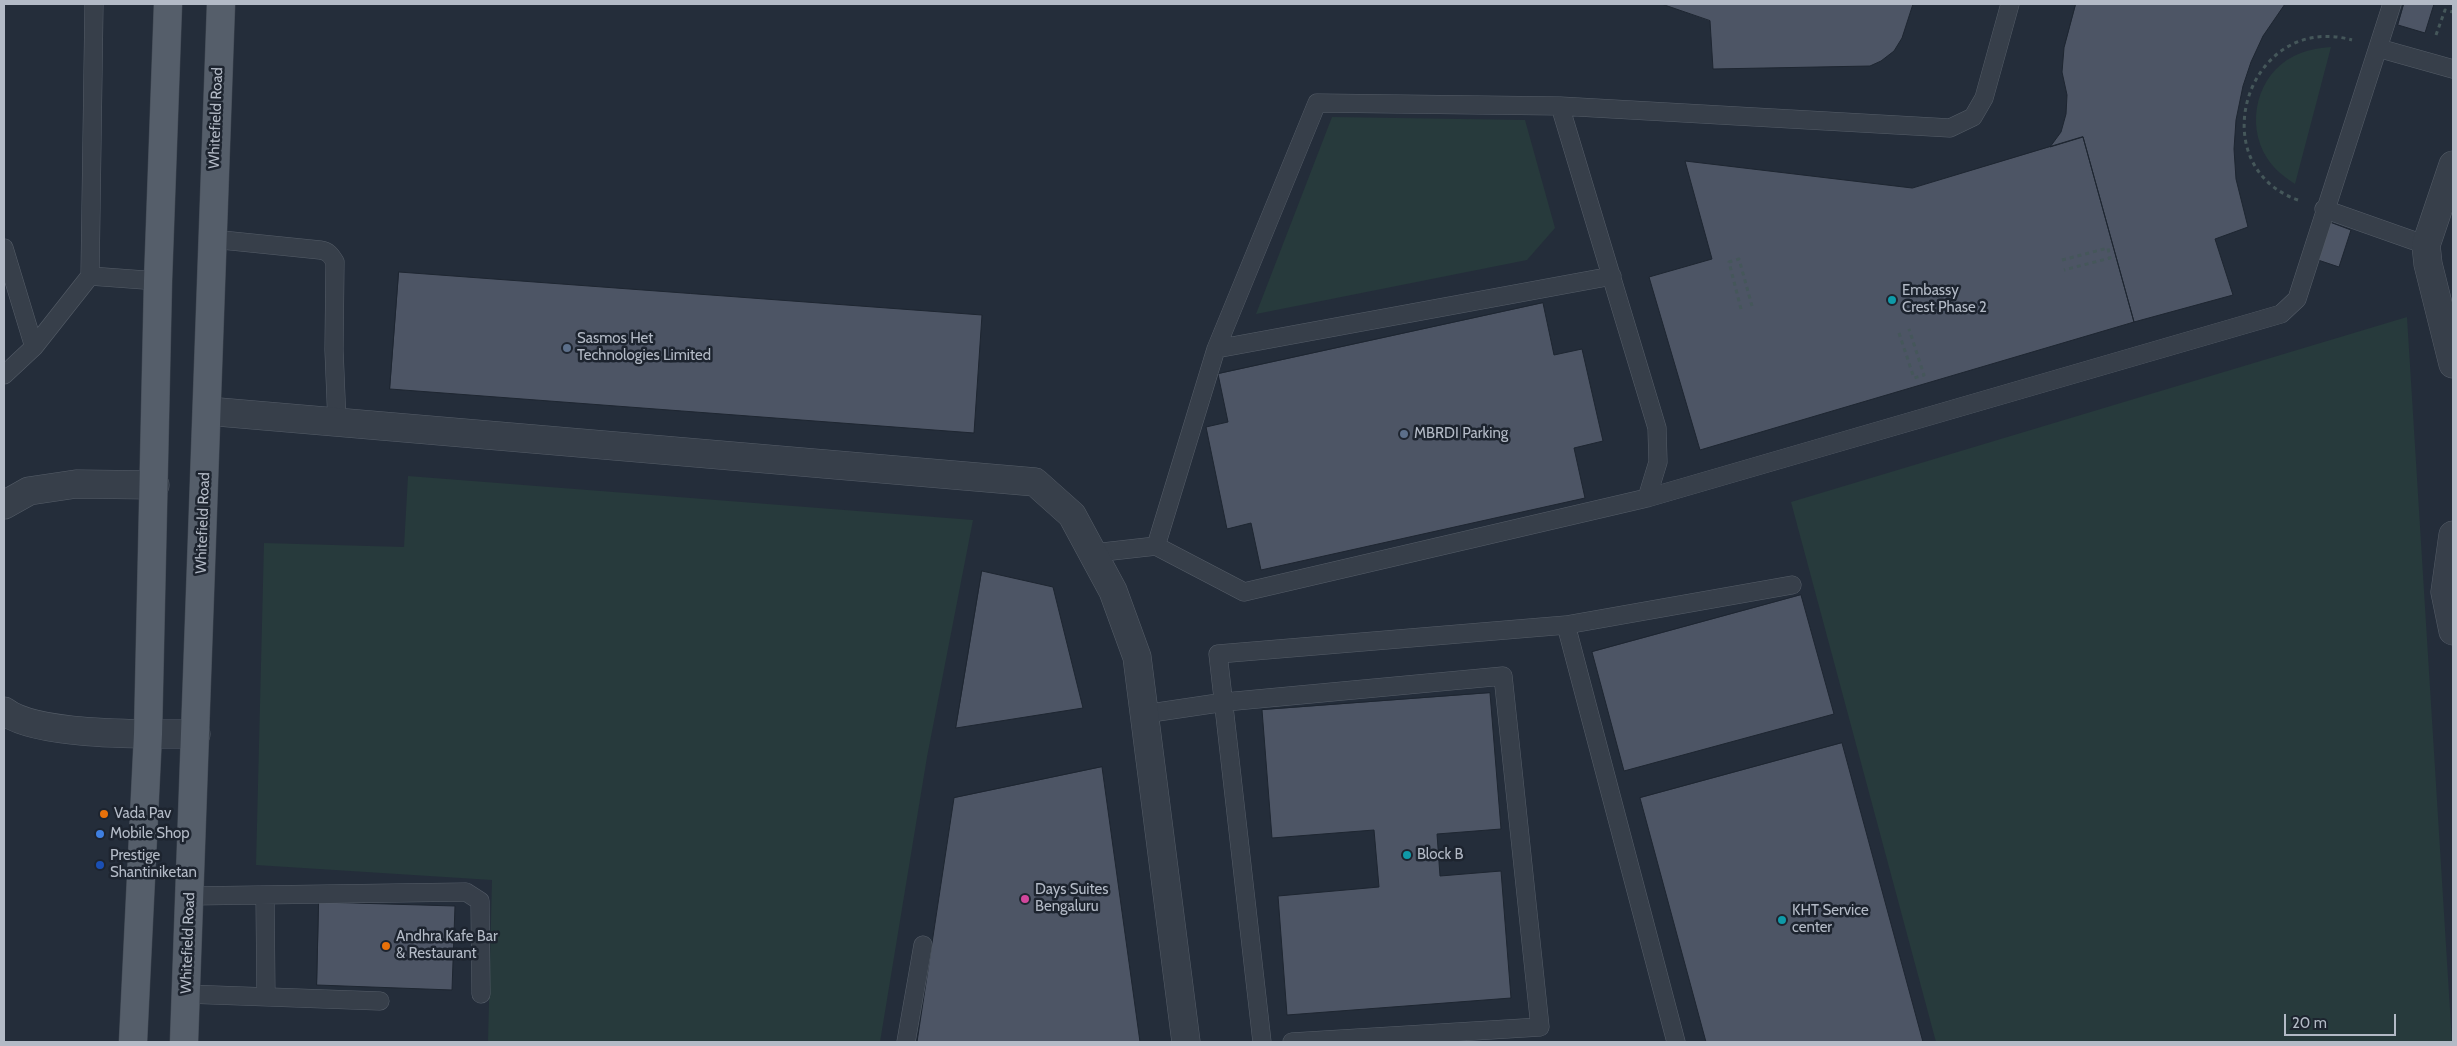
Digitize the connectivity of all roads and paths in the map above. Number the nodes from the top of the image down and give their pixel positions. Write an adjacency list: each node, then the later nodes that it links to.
1 (94, 4): 17 (lane)
2 (168, 4): 19 (main road)
3 (221, 4): 12 (main road, Whitefield Road)
4 (2010, 4): 8 (lane)
5 (2392, 4): 6 (lane)
6 (2378, 48): 7 (lane); 11 (lane); 11 (path)
7 (2453, 69)
8 (1560, 106): 18 (lane); 25 (lane)
9 (2453, 166): 10 (street)
10 (2448, 202): 13 (street)
11 (2324, 209): 13 (lane); 31 (lane)
12 (212, 239): 28 (main road, Whitefield Road); 29 (lane)
13 (2426, 245): 26 (street)
14 (4, 248): 24 (lane)
15 (2062, 260): 16 (path)
16 (2064, 270)
17 (90, 276): 19 (lane); 24 (lane)
18 (1612, 276): 25 (lane); 31 (lane)
19 (158, 281): 30 (main road)
20 (1752, 306): 21 (path)
21 (1741, 308)
22 (1909, 329): 23 (path)
23 (1899, 333)
24 (34, 347): 27 (lane)
25 (1216, 349): 34 (lane)
26 (2453, 364)
27 (4, 375)
28 (207, 411): 29 (street); 43 (main road, Whitefield Road)
29 (337, 423): 35 (street)
30 (155, 485): 32 (street); 42 (main road)
31 (1647, 498): 34 (lane)
32 (4, 505)
33 (2453, 535): 38 (street)
34 (1156, 546): 35 (lane)
35 (1094, 553): 41 (street)
36 (1792, 585): 37 (lane)
37 (1566, 625): 39 (lane); 57 (lane)
38 (2453, 631)
39 (1225, 702): 41 (lane); 55 (lane); 56 (lane)
40 (4, 711): 42 (street)
41 (1144, 714): 54 (street)
42 (148, 734): 43 (street); 51 (main road)
43 (196, 734): 45 (main road, Whitefield Road)
44 (265, 895): 45 (lane); 48 (lane); 49 (lane)
45 (190, 896): 47 (main road, Whitefield Road)
46 (923, 945): 53 (lane)
47 (186, 994): 49 (lane); 52 (main road, Whitefield Road)
48 (481, 994)
49 (266, 997): 50 (lane)
50 (380, 1001)
51 (133, 1042)
52 (184, 1042)
53 (906, 1042)
54 (1186, 1042)
55 (1262, 1042)
56 (1292, 1042)
57 (1676, 1042)

